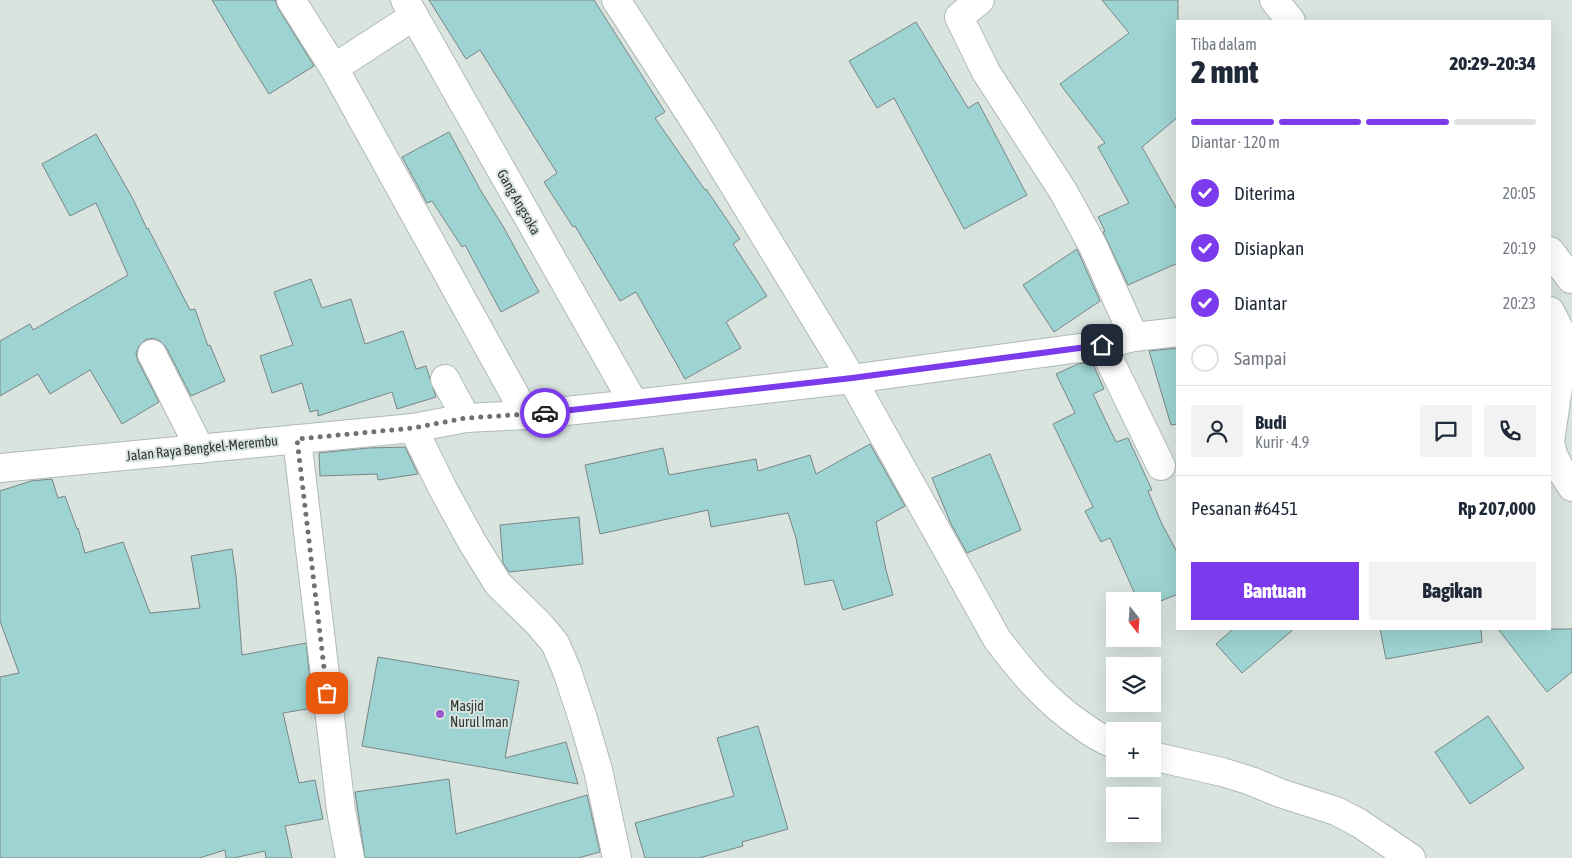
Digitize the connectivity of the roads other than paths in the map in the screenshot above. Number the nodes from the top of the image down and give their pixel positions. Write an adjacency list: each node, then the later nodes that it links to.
1 (291, 0): 8 (street)
2 (616, 0): 17 (street)
3 (980, 0): 6 (street)
4 (1274, 0): 7 (street)
5 (409, 8): 8 (street); 19 (street, Gang Angsoka)
6 (953, 9): 13 (street)
7 (1290, 20)
8 (334, 68): 20 (street)
9 (1551, 253): 10 (street)
10 (1564, 281)
11 (1551, 313): 15 (street)
12 (1176, 332): 13 (street, Jalan Raya Bengkel-Merembu)
13 (1134, 337): 14 (street, Jalan Raya Bengkel-Merembu)
14 (1102, 345): 17 (street, Jalan Raya Bengkel-Merembu); 27 (street)
15 (1568, 345): 23 (street)
16 (152, 354): 26 (street)
17 (852, 378): 19 (street, Jalan Raya Bengkel-Merembu); 30 (street)
18 (444, 379): 21 (street)
19 (634, 404): 20 (street, Jalan Raya Bengkel-Merembu)
20 (526, 415): 21 (street, Jalan Raya Bengkel-Merembu)
21 (466, 418): 22 (street, Jalan Raya Bengkel-Merembu)
22 (413, 428): 24 (street, Jalan Raya Bengkel-Merembu); 33 (street)
23 (1551, 437)
24 (297, 439): 26 (street, Jalan Raya Bengkel-Merembu); 32 (street)
25 (1551, 446): 29 (street)
26 (200, 449): 28 (street, Jalan Raya Bengkel-Merembu)
27 (1161, 466)
28 (0, 468)
29 (1572, 487)
30 (1106, 741)
31 (1161, 758): 34 (street)
32 (350, 858)
33 (617, 858)
34 (1411, 858)

